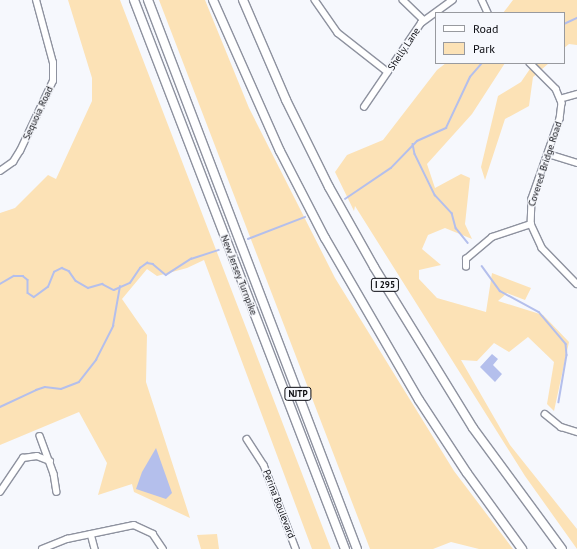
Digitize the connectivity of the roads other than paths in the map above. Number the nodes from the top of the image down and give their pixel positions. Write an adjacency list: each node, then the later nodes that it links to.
1 (36, 0): 21 (street, Sequoia Road)
2 (134, 0): 37 (highway, New Jersey Turnpike / NJTP)
3 (148, 0): 38 (highway, New Jersey Turnpike / NJTP)
4 (213, 0): 39 (highway, I 295)
5 (243, 0): 40 (highway, I 295)
6 (316, 0): 15 (street)
7 (403, 0): 13 (street)
8 (453, 0): 11 (street, Shelly Lane)
9 (482, 0): 12 (street)
10 (435, 12): 13 (street, Shelly Lane)
11 (436, 12)
12 (488, 12)
13 (424, 20): 15 (street, Shelly Lane)
14 (531, 64): 17 (street)
15 (388, 72): 18 (street, Shelly Lane)
16 (577, 94): 17 (street)
17 (560, 99): 19 (street, Covered Bridge Road)
18 (364, 107)
19 (548, 154): 20 (street); 22 (street, Covered Bridge Road)
20 (577, 163)
21 (0, 171)
22 (531, 224): 23 (street); 24 (street, Covered Bridge Road)
23 (466, 267)
24 (577, 284)
25 (544, 414): 26 (street)
26 (577, 432)
27 (40, 436): 29 (street)
28 (246, 439): 36 (street, Perina Boulevard)
29 (50, 462): 30 (street); 31 (street)
30 (0, 492)
31 (57, 492)
32 (91, 534): 33 (street); 34 (street); 35 (street)
33 (42, 549)
34 (95, 549)
35 (163, 549)
36 (296, 549)
37 (345, 549)
38 (358, 549)
39 (522, 549)
40 (562, 549)

